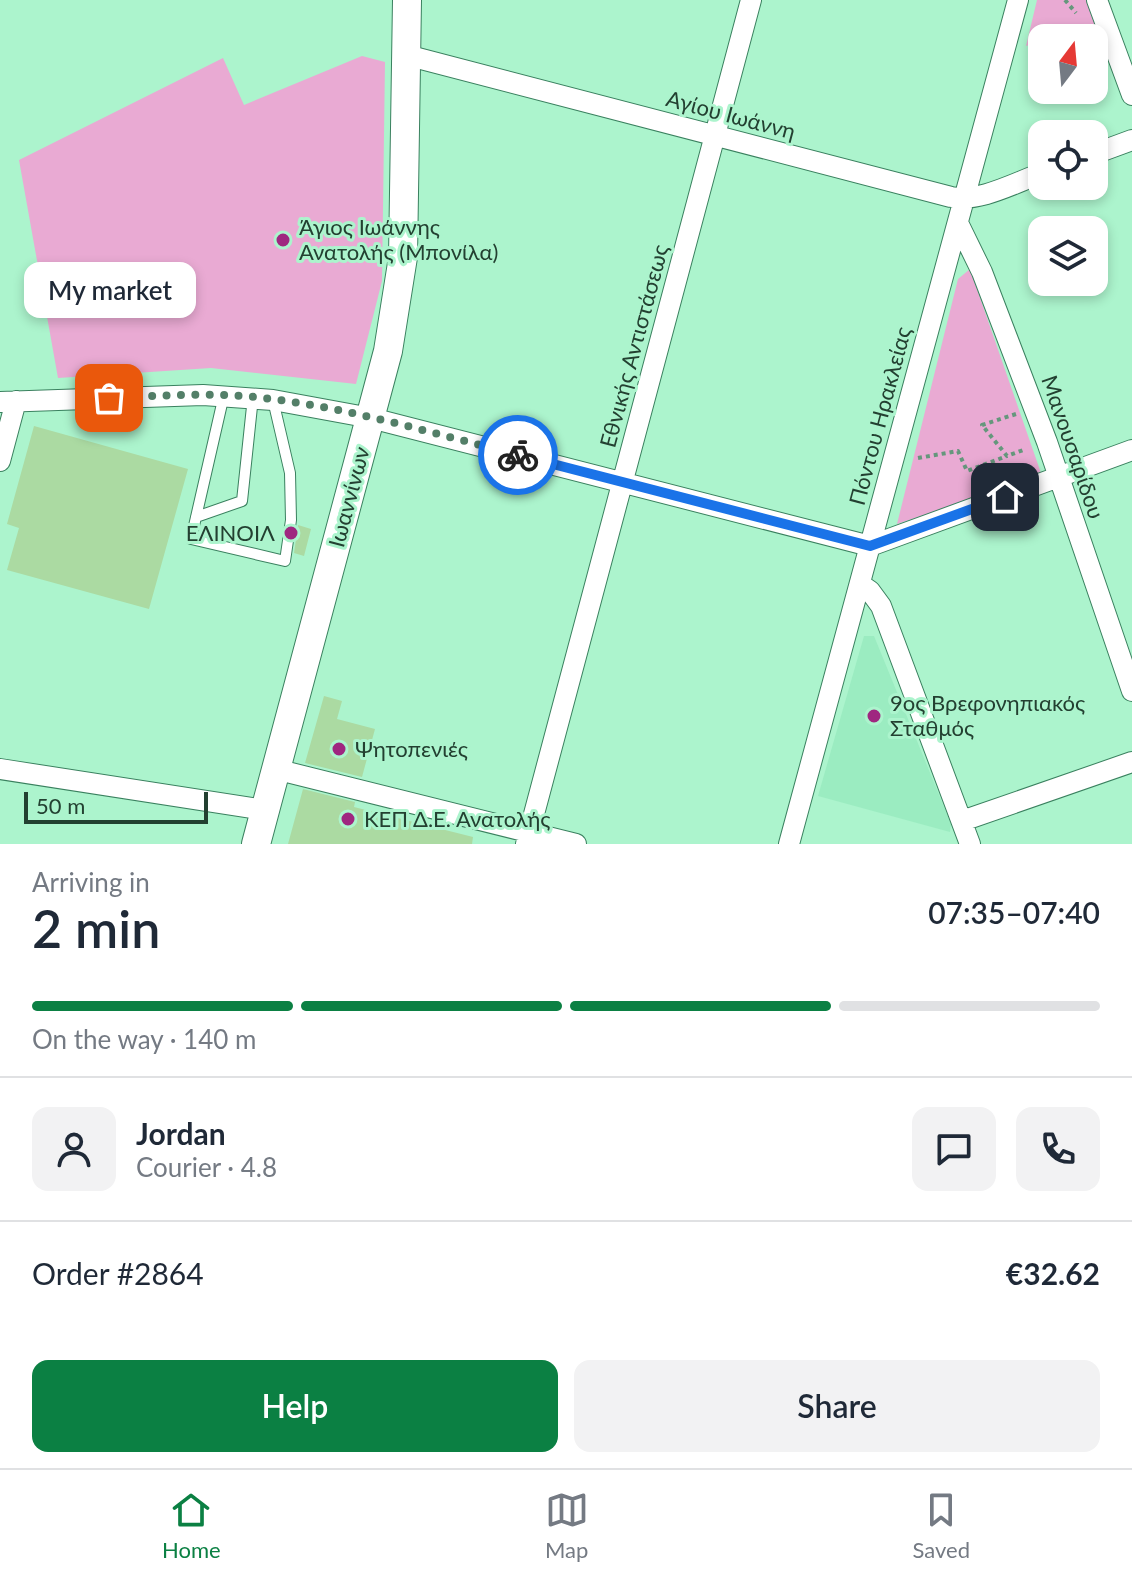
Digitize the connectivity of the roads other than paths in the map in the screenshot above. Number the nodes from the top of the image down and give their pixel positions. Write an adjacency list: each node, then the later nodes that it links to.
1 (407, 0): 5 (main road, Ιωαννίνων)
2 (751, 0): 7 (street, Εθνικής Αντιστάσεως)
3 (1018, 0): 11 (street, Πόντου Ηρακλείας)
4 (1097, 0): 6 (street)
5 (406, 55): 7 (street, Αγίου Ιωάννη); 16 (main road, Ιωαννίνων)
6 (1132, 95)
7 (715, 136): 11 (street, Αγίου Ιωάννη); 20 (street, Εθνικής Αντιστάσεως)
8 (1132, 140): 9 (street)
9 (1108, 149)
10 (1028, 178): 11 (street, Αγίου Ιωάννη)
11 (964, 199): 12 (street, Πόντου Ηρακλείας)
12 (958, 223): 19 (street, Μανουσαρίδου); 22 (street, Πόντου Ηρακλείας)
13 (224, 395): 14 (street); 15 (street); 21 (lane)
14 (263, 399): 16 (street); 21 (lane); 21 (lane)
15 (8, 402): 18 (street)
16 (371, 418): 20 (street); 27 (main road, Ιωαννίνων)
17 (1132, 450): 19 (street)
18 (0, 461)
19 (1059, 477): 22 (street); 24 (street, Μανουσαρίδου)
20 (623, 482): 22 (street); 30 (street, Εθνικής Αντιστάσεως)
21 (196, 517)
22 (870, 546): 23 (street, Πόντου Ηρακλείας)
23 (860, 584): 29 (street); 33 (street, Πόντου Ηρακλείας)
24 (1132, 691)
25 (1132, 762): 29 (street)
26 (0, 769): 28 (street)
27 (275, 769): 28 (main road, Ιωαννίνων); 30 (street)
28 (265, 810): 31 (main road, Ιωαννίνων)
29 (962, 821): 34 (street)
30 (527, 838): 32 (street)
31 (256, 844)
32 (576, 844)
33 (789, 844)
34 (970, 844)

